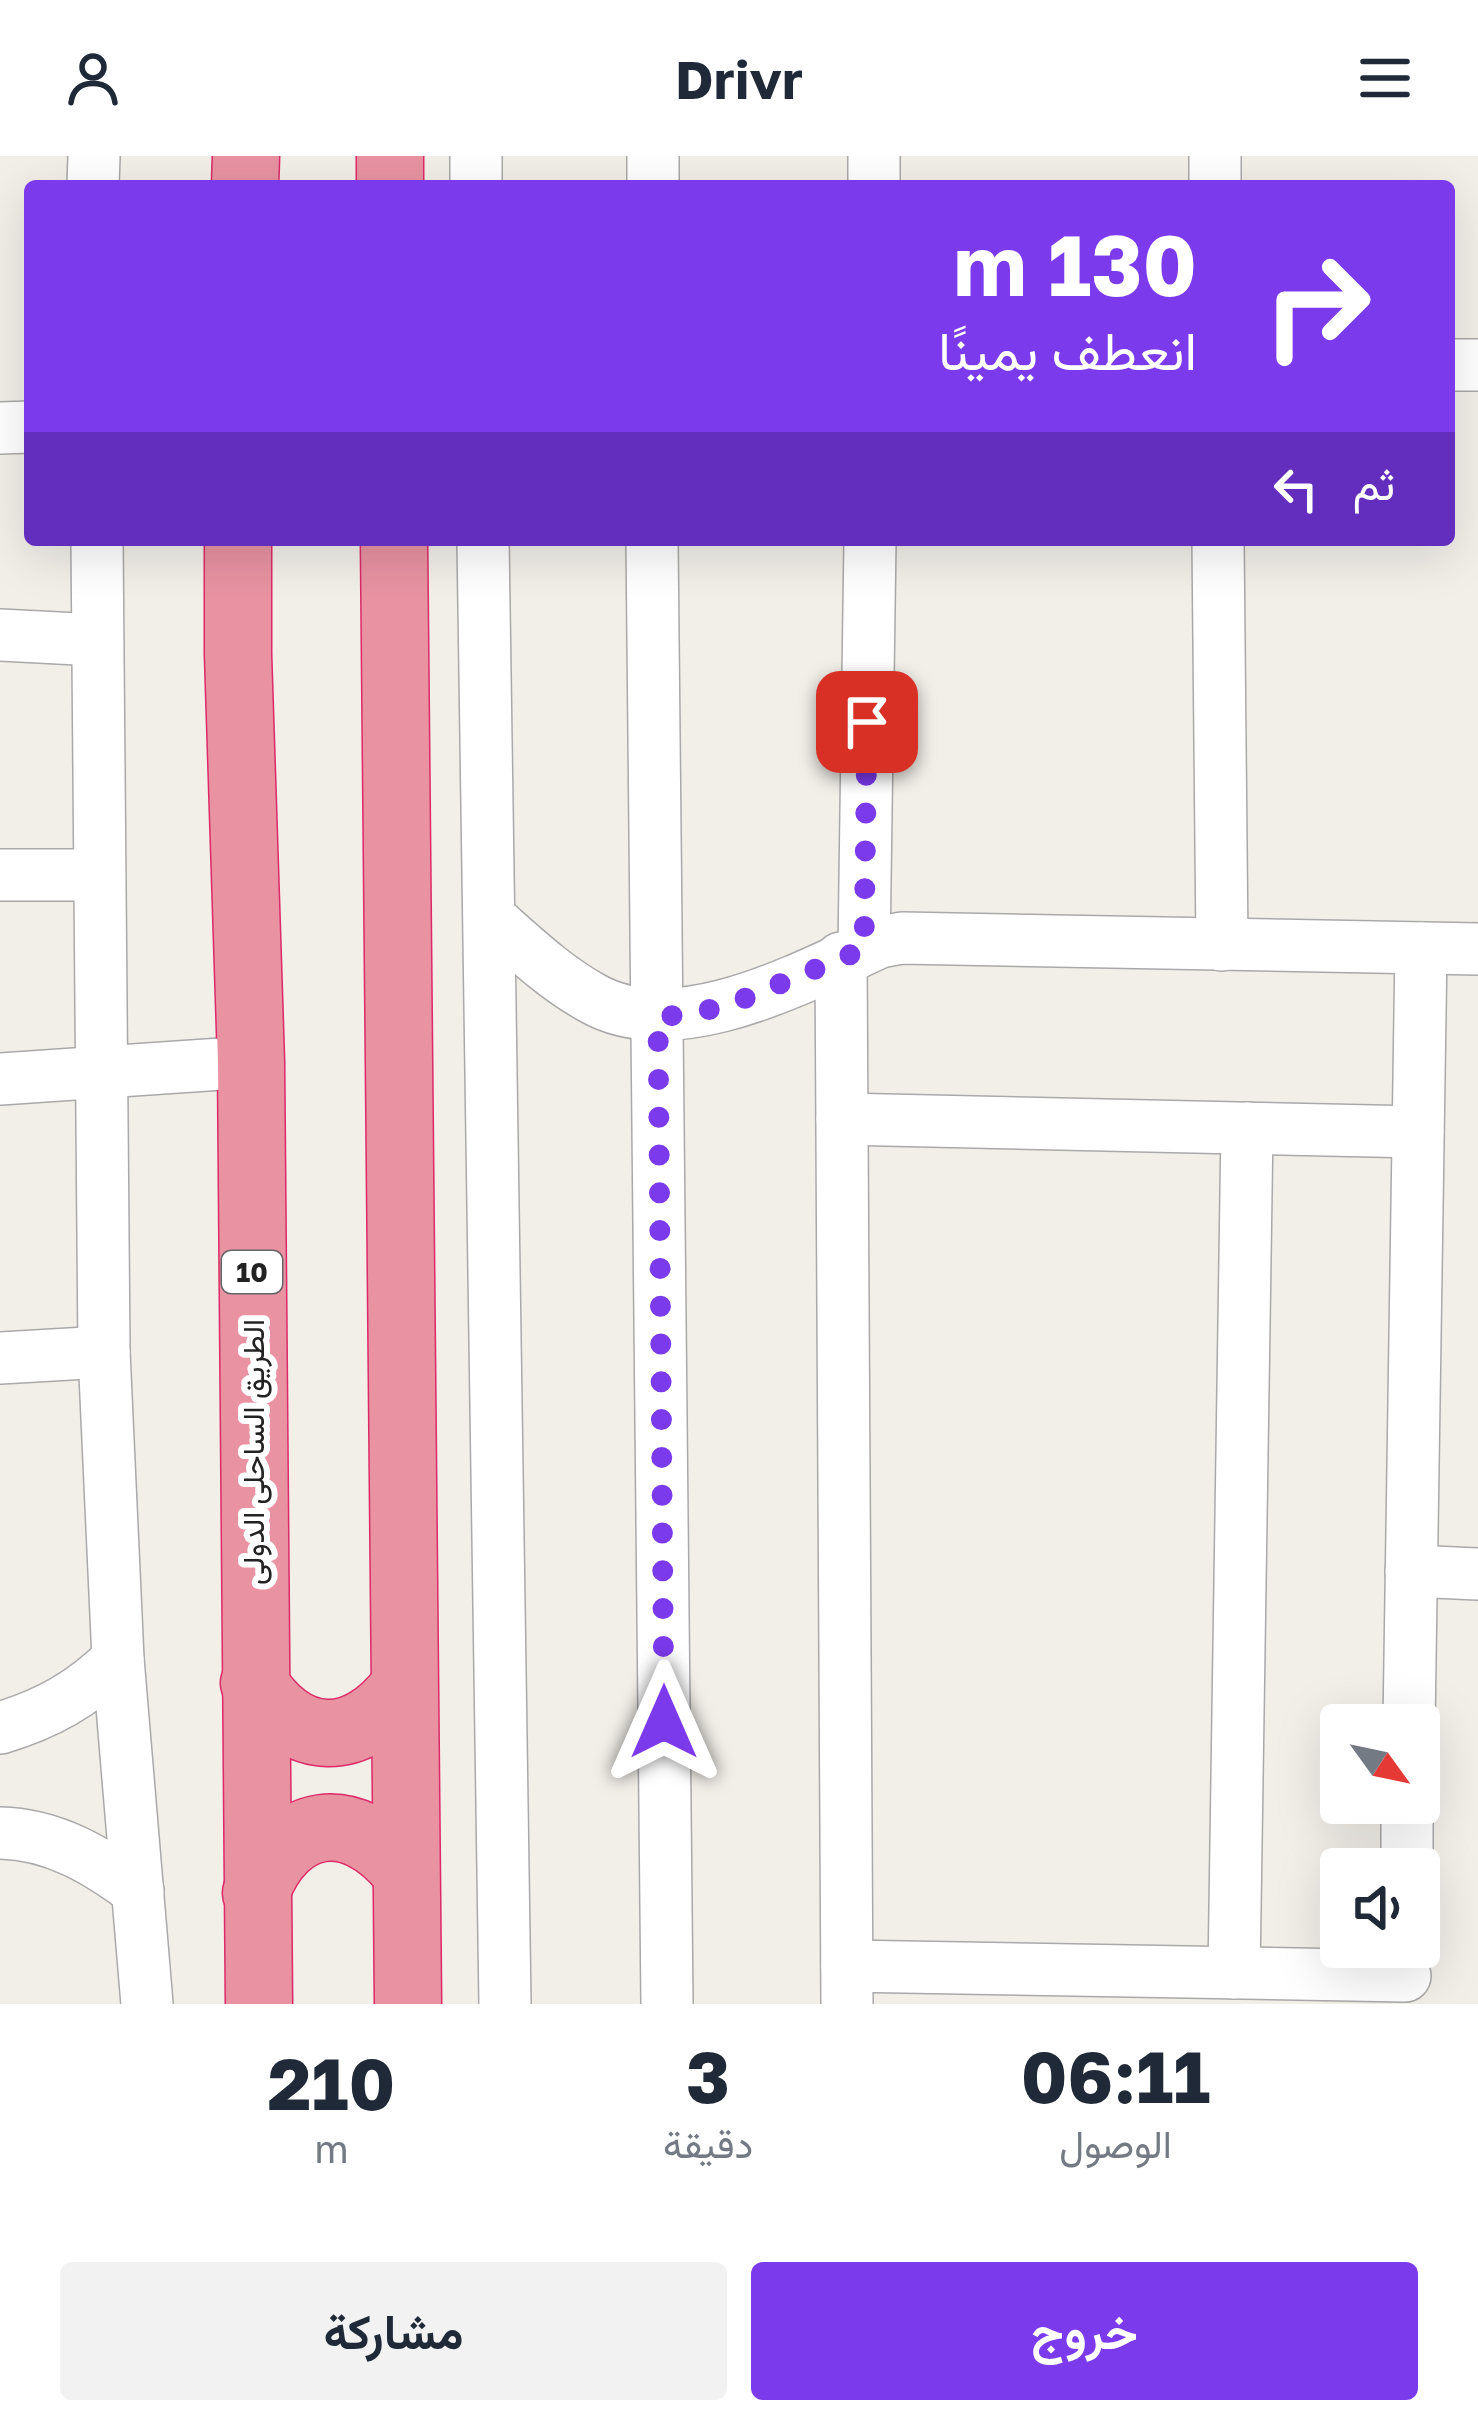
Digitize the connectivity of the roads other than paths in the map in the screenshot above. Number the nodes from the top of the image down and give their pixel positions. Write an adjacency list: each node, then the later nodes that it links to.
1 (97, 546): 9 (street)
2 (238, 546): 18 (highway, الطريق الساحلى الدولى / 10)
3 (394, 546): 30 (highway)
4 (483, 546): 12 (street)
5 (652, 546): 17 (street)
6 (869, 546): 16 (street)
7 (1219, 546): 13 (street)
8 (0, 635): 9 (street)
9 (97, 640): 11 (street)
10 (0, 875): 11 (street)
11 (97, 875): 19 (street)
12 (490, 918): 17 (street); 43 (street)
13 (1222, 945): 14 (street); 16 (street)
14 (1420, 948): 15 (street); 23 (street)
15 (1478, 949)
16 (853, 954): 17 (street); 21 (street)
17 (658, 1018): 44 (street)
18 (251, 1062): 19 (street); 29 (highway, الطريق الساحلى الدولى / 10)
19 (100, 1071): 20 (street); 24 (street)
20 (0, 1079)
21 (842, 1119): 22 (street); 39 (street)
22 (1247, 1128): 23 (street); 37 (street)
23 (1418, 1132): 26 (street)
24 (104, 1352): 25 (street); 28 (street)
25 (0, 1358)
26 (1411, 1571): 27 (street); 31 (street)
27 (1478, 1574)
28 (118, 1660): 32 (street); 35 (street)
29 (254, 1683): 30 (highway); 36 (highway, الطريق الساحلى الدولى / 10)
30 (404, 1687): 34 (highway)
31 (1409, 1704)
32 (0, 1728)
33 (0, 1833): 35 (street)
34 (404, 1870): 36 (highway); 42 (highway)
35 (138, 1891): 40 (street)
36 (256, 1894): 41 (highway, الطريق الساحلى الدولى / 10)
37 (1234, 1973): 38 (street); 39 (street)
38 (1405, 1976)
39 (847, 1985)
40 (147, 2004)
41 (259, 2004)
42 (408, 2004)
43 (505, 2004)
44 (667, 2004)

